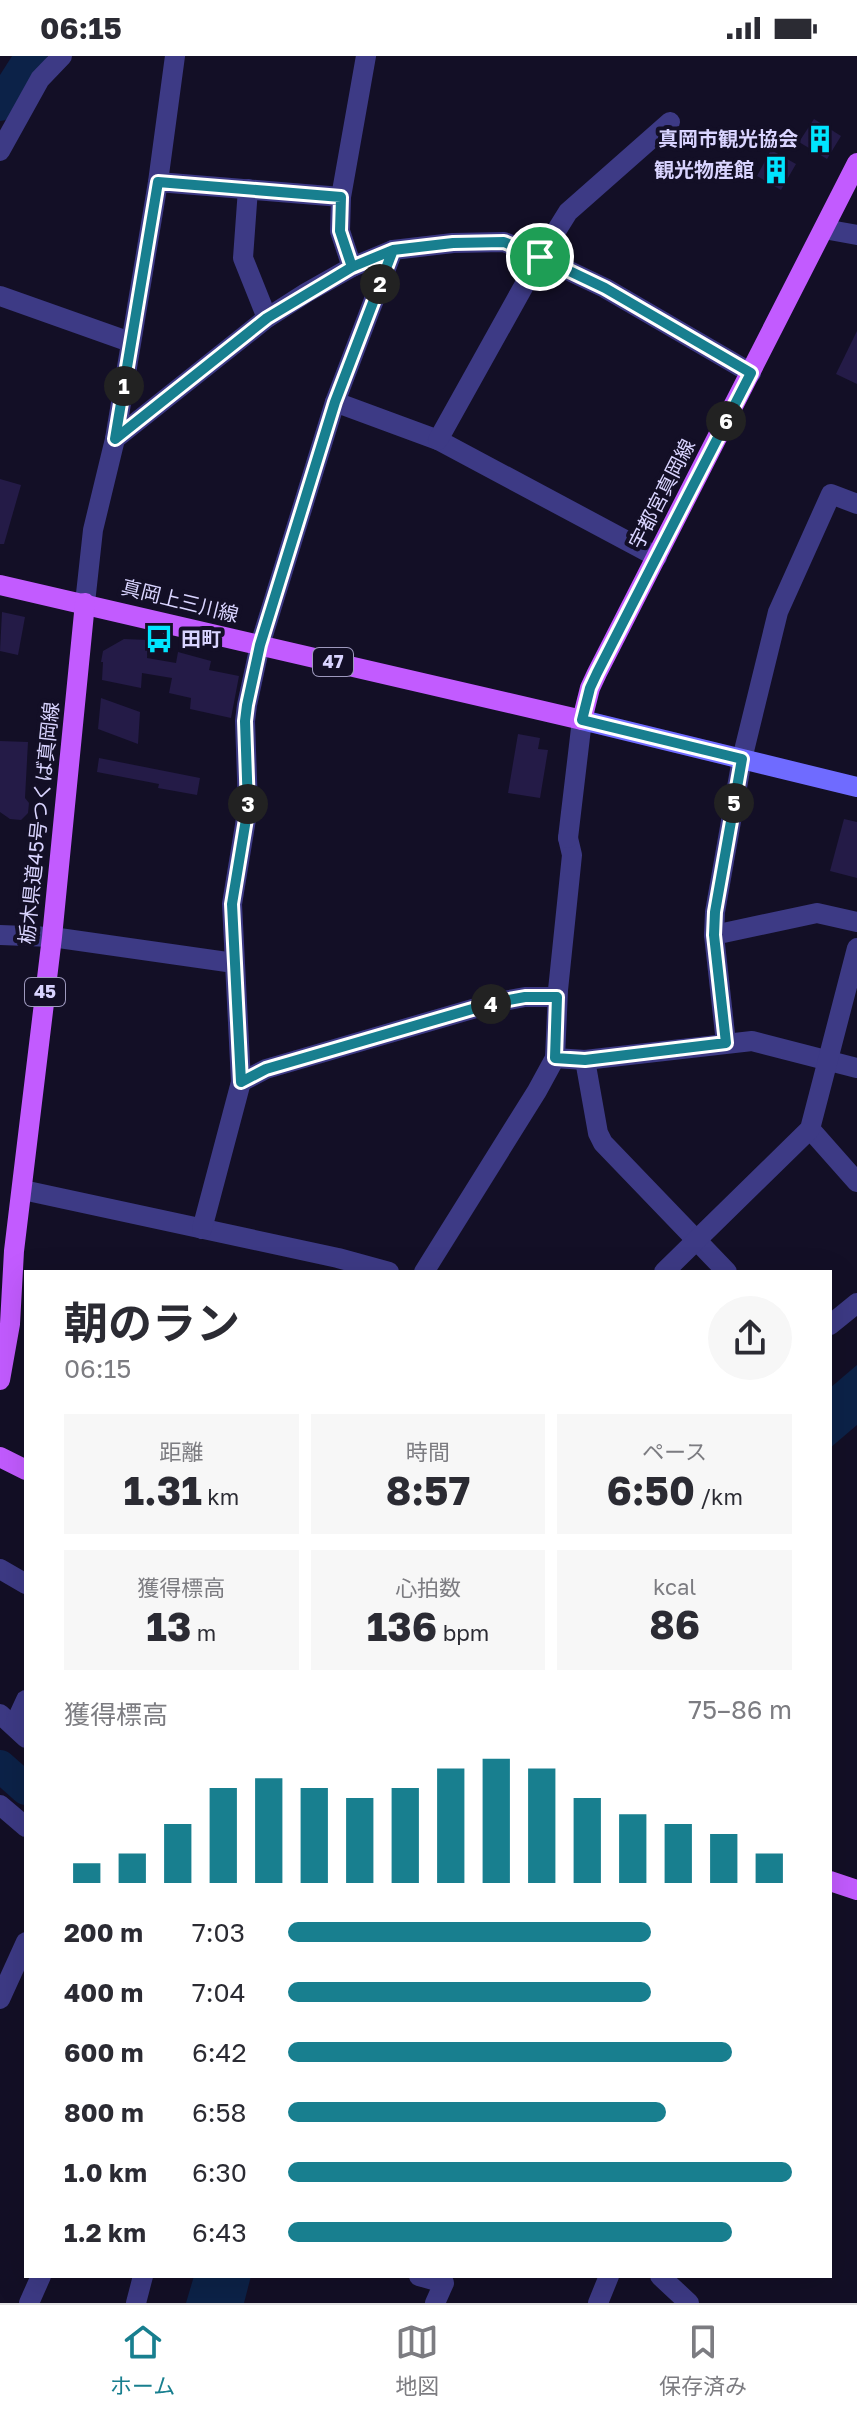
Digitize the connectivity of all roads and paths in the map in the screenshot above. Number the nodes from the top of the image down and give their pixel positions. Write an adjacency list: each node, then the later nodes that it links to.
1 (62, 56): 5 (street)
2 (175, 56): 7 (street)
3 (366, 56): 9 (street)
4 (670, 122): 13 (street)
5 (0, 151)
6 (857, 163): 10 (main road, 宇都宮真岡線)
7 (158, 182): 8 (street); 17 (street)
8 (248, 189): 9 (street); 16 (street)
9 (341, 197): 14 (street)
10 (824, 229): 11 (street); 18 (main road, 宇都宮真岡線)
11 (857, 235)
12 (393, 250): 13 (street); 14 (street); 19 (street)
13 (540, 257): 18 (street); 21 (street)
14 (352, 267): 16 (street)
15 (0, 296): 17 (street)
16 (267, 318): 20 (street)
17 (130, 342): 20 (street)
18 (751, 373): 23 (main road, 宇都宮真岡線)
19 (335, 402): 21 (street); 26 (street)
20 (115, 439): 25 (street)
21 (438, 440): 23 (street)
22 (857, 504): 28 (street)
23 (657, 557): 27 (main road, 宇都宮真岡線)
24 (0, 585): 25 (main road, 真岡上三川線 / 47)
25 (85, 603): 26 (main road, 真岡上三川線 / 47); 33 (main road, 栃木県道45号つくば真岡線 / 45)
26 (260, 645): 27 (main road, 真岡上三川線 / 47); 35 (street)
27 (582, 720): 28 (main road); 36 (street)
28 (742, 759): 29 (main road); 32 (street)
29 (857, 787)
30 (857, 922): 32 (street)
31 (0, 935): 33 (street)
32 (714, 935): 37 (street)
33 (52, 937): 35 (street); 45 (main road, 栃木県道45号つくば真岡線 / 45)
34 (857, 948): 40 (street)
35 (234, 963): 42 (street)
36 (557, 997): 38 (street); 42 (street)
37 (726, 1043): 39 (street); 40 (street)
38 (555, 1058): 39 (street); 49 (street)
39 (585, 1060): 47 (street)
40 (828, 1061): 41 (street); 43 (street)
41 (857, 1068)
42 (241, 1082): 46 (street)
43 (810, 1129): 44 (street); 47 (street)
44 (857, 1182)
45 (23, 1190): 46 (street); 54 (main road, 栃木県道45号つくば真岡線 / 45)
46 (202, 1229): 48 (street)
47 (696, 1241): 50 (street); 51 (street)
48 (382, 1270)
49 (425, 1270)
50 (666, 1270)
51 (725, 1270)
52 (857, 1303): 53 (street)
53 (832, 1323)
54 (0, 1380)
55 (0, 1457): 56 (main road)
56 (24, 1469)
57 (0, 1569): 58 (street)
58 (24, 1583)
59 (24, 1704): 60 (street)
60 (13, 1726)
61 (0, 1805): 62 (street)
62 (24, 1825)
63 (832, 1882): 64 (main road)
64 (857, 1890)
65 (24, 1946): 66 (street)
66 (0, 1999)
67 (40, 2278): 72 (street)
68 (142, 2278): 73 (street)
69 (608, 2278): 75 (street)
70 (662, 2278): 76 (street)
71 (446, 2279): 74 (street)
72 (29, 2303)
73 (136, 2303)
74 (435, 2303)
75 (598, 2303)
76 (689, 2303)

